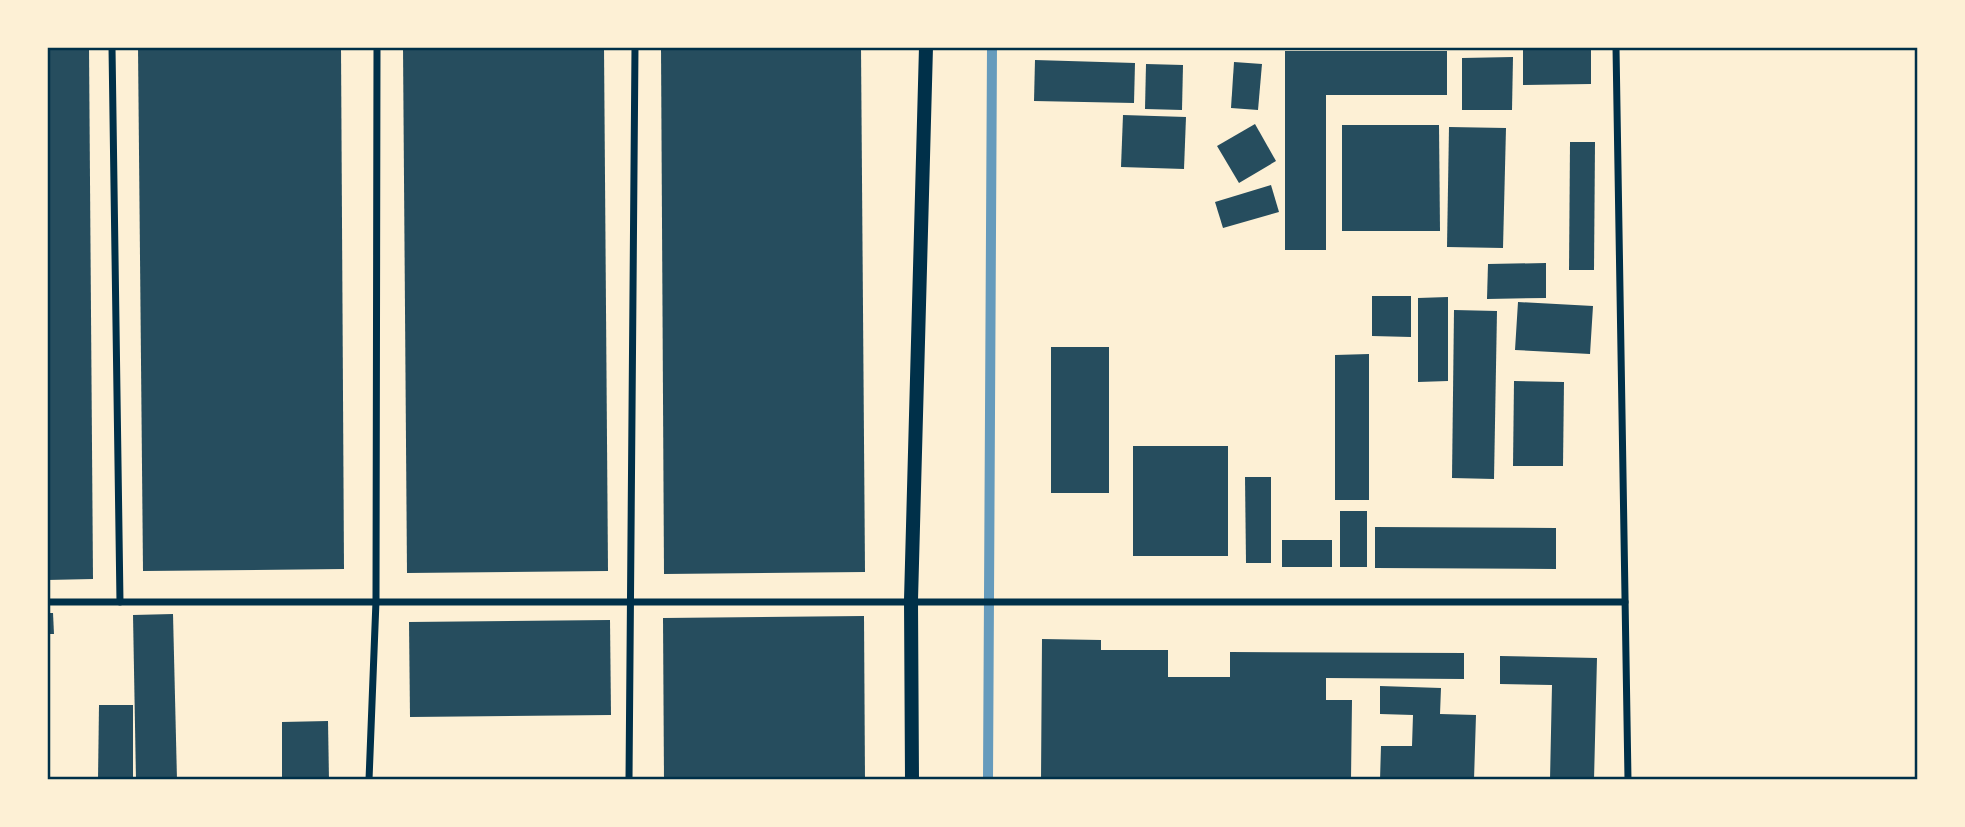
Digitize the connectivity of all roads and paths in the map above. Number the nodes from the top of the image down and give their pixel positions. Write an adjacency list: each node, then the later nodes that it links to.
1 (112, 47): 10 (street)
2 (377, 47): 7 (street)
3 (635, 47): 8 (street)
4 (926, 47): 6 (main road)
5 (1616, 47): 11 (street)
6 (911, 600): 8 (street); 11 (street); 14 (main road)
7 (376, 601): 8 (street); 10 (street); 12 (street)
8 (630, 601): 13 (street)
9 (47, 602): 10 (street)
10 (120, 602)
11 (1625, 602): 15 (street)
12 (369, 780)
13 (629, 780)
14 (912, 780)
15 (1628, 780)

